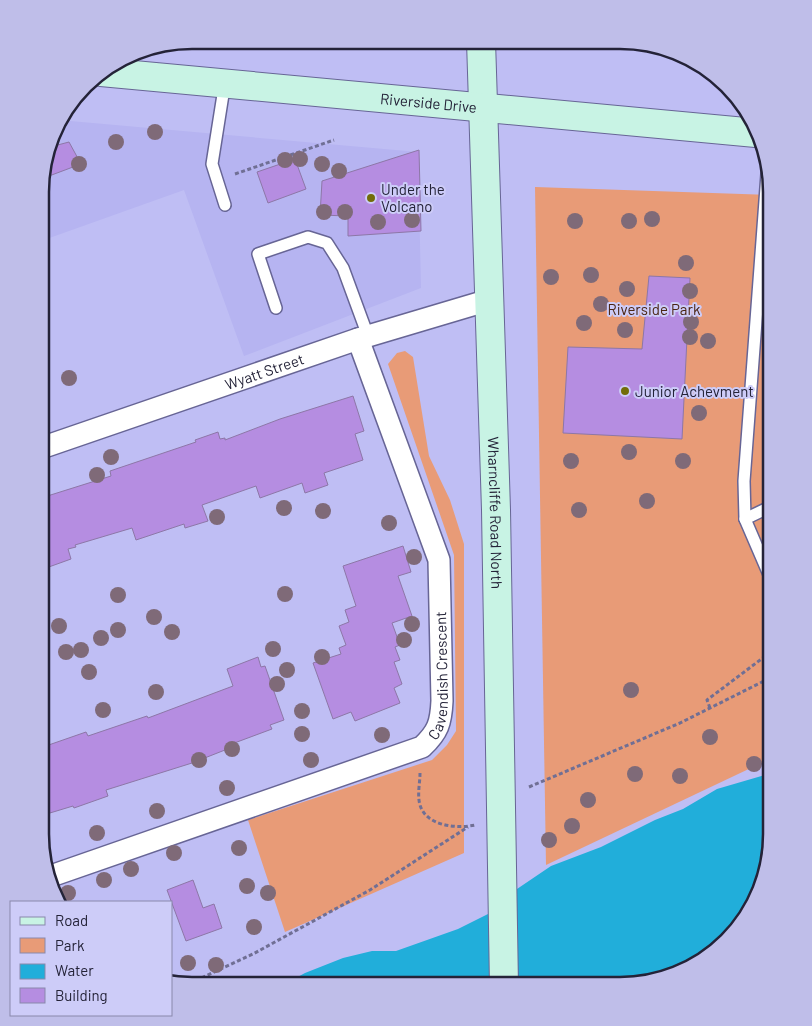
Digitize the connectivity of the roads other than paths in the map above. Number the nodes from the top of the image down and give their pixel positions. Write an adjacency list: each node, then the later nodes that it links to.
1 (481, 49): 4 (main road, Wharncliffe Road North)
2 (112, 73): 3 (main road, Riverside Drive)
3 (225, 82): 4 (main road, Riverside Drive); 6 (lane)
4 (482, 107): 5 (main road, Riverside Drive); 8 (main road, Wharncliffe Road North)
5 (750, 132)
6 (225, 205)
7 (763, 228): 13 (lane)
8 (489, 300): 10 (street, Wyatt Street); 16 (main road, Wharncliffe Road North)
9 (276, 308): 10 (lane)
10 (363, 338): 11 (street, Wyatt Street); 15 (street, Cavendish Crescent)
11 (49, 445)
12 (763, 510): 13 (lane)
13 (745, 519): 14 (lane)
14 (763, 561)
15 (55, 875)
16 (504, 977)

